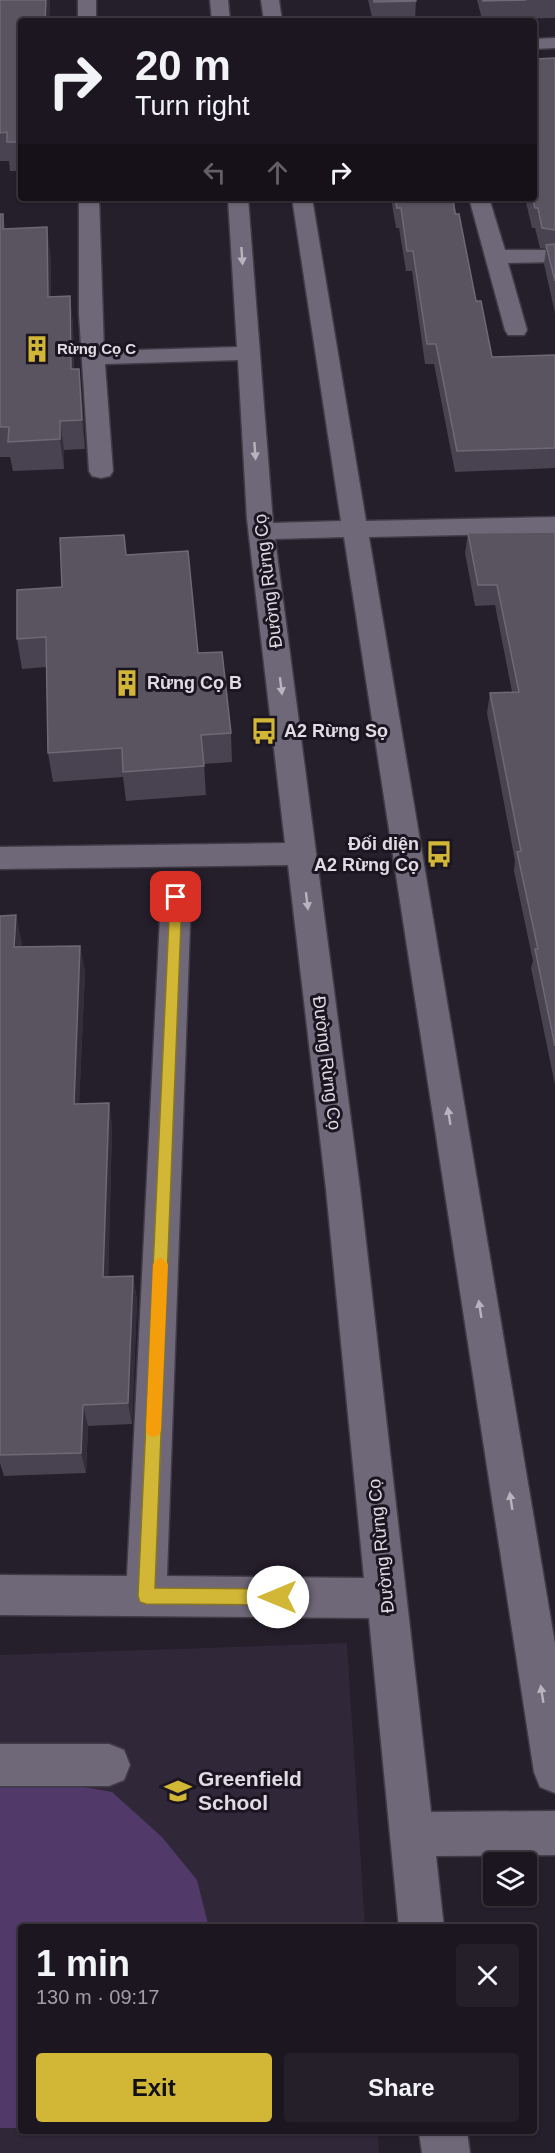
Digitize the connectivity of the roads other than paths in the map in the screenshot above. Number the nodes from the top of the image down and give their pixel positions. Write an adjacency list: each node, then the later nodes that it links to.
1 (87, 0): 4 (street)
2 (219, 0): 5 (street)
3 (270, 0): 6 (street)
4 (87, 18)
5 (221, 18)
6 (273, 18)
7 (555, 43): 8 (street)
8 (537, 44)
9 (89, 201): 17 (street)
10 (238, 201): 16 (street, Đường Rừng Cọ, one-way to 16)
11 (302, 201): 21 (street)
12 (480, 201): 14 (street)
13 (555, 256): 14 (street)
14 (496, 257): 15 (street)
15 (516, 330)
16 (248, 353): 17 (street); 20 (street, Đường Rừng Cọ, one-way to 20)
17 (93, 358): 18 (street)
18 (101, 471)
19 (555, 525): 21 (street)
20 (261, 531): 21 (street); 22 (street, Đường Rừng Cọ, one-way to 22)
21 (356, 531): 30 (street, one-way to 21)
22 (301, 854): 23 (street); 27 (street, Đường Rừng Cọ, one-way to 27)
23 (0, 858)
24 (176, 897): 26 (street)
25 (0, 1595): 26 (street)
26 (146, 1596): 27 (street)
27 (387, 1598): 32 (street, Đường Rừng Cọ)
28 (0, 1765): 29 (street)
29 (109, 1765)
30 (555, 1772)
31 (555, 1833): 32 (street)
32 (413, 1834): 33 (street, Đường Rừng Cọ)
33 (422, 1924)
34 (444, 2134): 35 (street)
35 (446, 2153)

